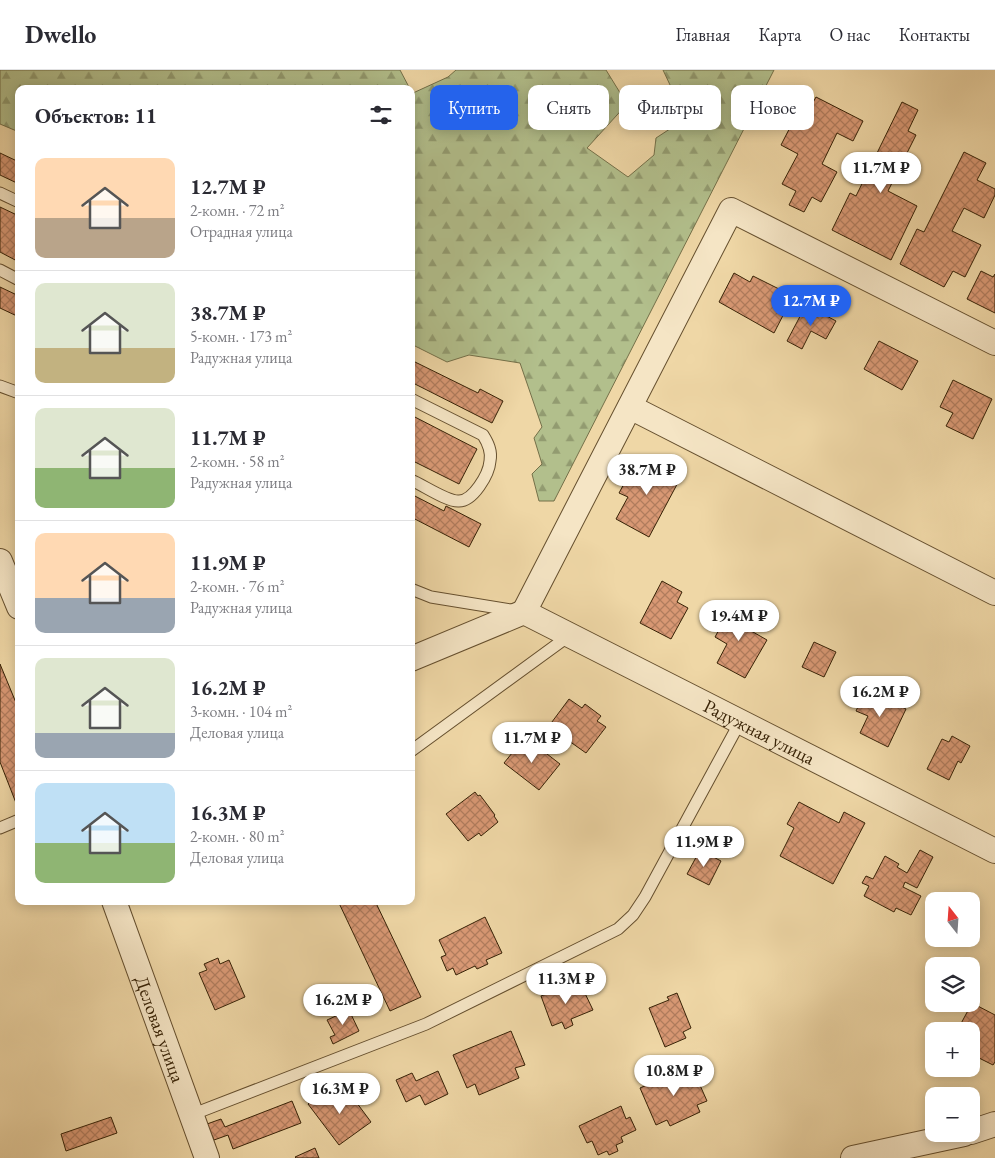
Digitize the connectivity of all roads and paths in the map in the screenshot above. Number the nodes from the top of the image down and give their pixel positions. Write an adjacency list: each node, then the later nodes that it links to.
1 (0, 193): 2 (lane)
2 (15, 200)
3 (0, 270): 4 (lane)
4 (15, 278)
5 (995, 343): 9 (street)
6 (0, 386): 7 (lane)
7 (15, 392)
8 (415, 402): 10 (lane)
9 (630, 407): 13 (street); 15 (street)
10 (415, 482)
11 (0, 560): 14 (street)
12 (415, 591): 15 (lane)
13 (995, 593)
14 (15, 597)
15 (524, 612): 16 (street, Радужная улица); 17 (street)
16 (570, 635): 18 (street, Радужная улица); 19 (lane)
17 (415, 657)
18 (740, 722): 22 (street, Радужная улица); 24 (lane)
19 (415, 748)
20 (15, 821): 21 (lane)
21 (0, 827)
22 (995, 851)
23 (115, 905): 24 (street, Деловая улица)
24 (191, 1115): 28 (street, Деловая улица)
25 (995, 1124): 26 (street)
26 (980, 1129)
27 (927, 1142): 29 (street)
28 (207, 1158)
29 (853, 1158)

